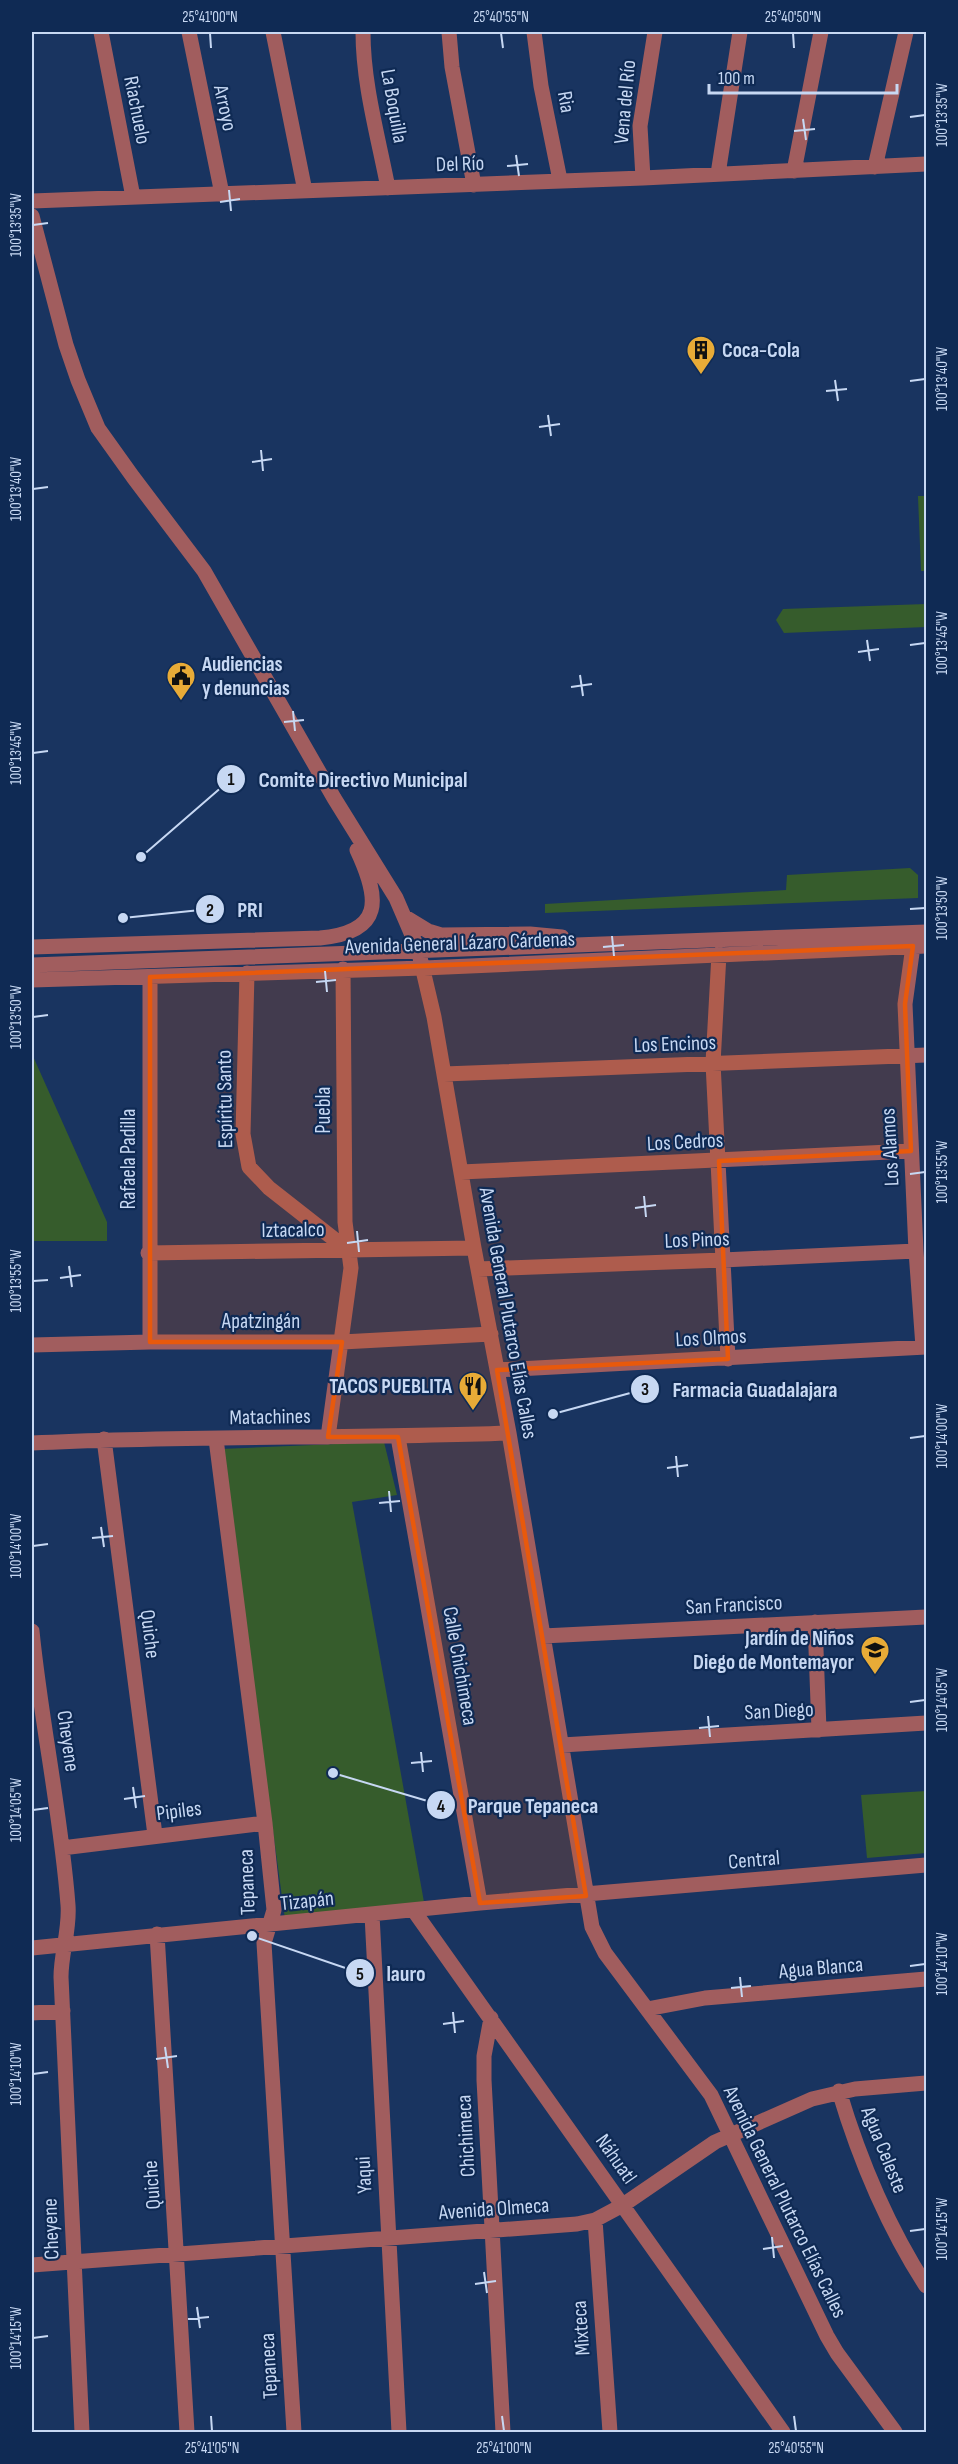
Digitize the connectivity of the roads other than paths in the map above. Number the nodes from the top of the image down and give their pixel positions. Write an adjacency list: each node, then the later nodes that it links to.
1 (101, 32): 21 (street, Riachuelo)
2 (189, 32): 20 (street, Arroyo)
3 (273, 32): 19 (street)
4 (363, 32): 18 (street, La Boquilla)
5 (449, 32): 17 (street)
6 (534, 32): 16 (street, Ria)
7 (655, 32): 15 (street, Vena del Río)
8 (740, 32): 14 (street)
9 (820, 32): 13 (street)
10 (906, 32): 12 (street)
11 (927, 164): 12 (street, Del Río)
12 (875, 167): 13 (street, Del Río)
13 (794, 171): 14 (street, Del Río)
14 (718, 174): 15 (street, Del Río)
15 (643, 178): 16 (street, Del Río)
16 (560, 180): 17 (street, Del Río)
17 (474, 184): 18 (street, Del Río)
18 (388, 188): 19 (street, Del Río)
19 (304, 191): 20 (street, Del Río)
20 (222, 194): 21 (street, Del Río)
21 (133, 197): 22 (street, Del Río)
22 (32, 201)
23 (32, 216): 24 (street, Avenida General Plutarco Elías Calles)
24 (334, 798): 25 (street, Avenida General Plutarco Elías Calles); 27 (street)
25 (405, 917): 28 (street); 32 (street, Avenida General Plutarco Elías Calles)
26 (927, 932): 28 (street, Avenida General Lázaro Cárdenas)
27 (226, 940): 29 (street); 34 (street)
28 (602, 943): 32 (street, Avenida General Lázaro Cárdenas)
29 (111, 945): 31 (street); 35 (street)
30 (920, 946): 33 (street, Avenida General Lázaro Cárdenas); 43 (street, Los Alamos)
31 (32, 947)
32 (418, 949): 34 (street, Avenida General Lázaro Cárdenas); 37 (street, Avenida General Plutarco Elías Calles)
33 (720, 954): 37 (street, Avenida General Lázaro Cárdenas); 44 (street)
34 (252, 956): 35 (street, Avenida General Lázaro Cárdenas)
35 (130, 961): 36 (street, Avenida General Lázaro Cárdenas)
36 (32, 965)
37 (424, 968): 38 (street, Avenida General Lázaro Cárdenas); 45 (street, Avenida General Plutarco Elías Calles)
38 (343, 969): 39 (street, Avenida General Lázaro Cárdenas); 50 (street, Puebla)
39 (247, 973): 40 (street, Avenida General Lázaro Cárdenas); 50 (street, Espíritu Santo)
40 (150, 977): 41 (street, Avenida General Lázaro Cárdenas); 52 (street, Rafaela Padilla)
41 (32, 980)
42 (927, 1055): 43 (street, Los Encinos)
43 (907, 1056): 44 (street, Los Encinos); 46 (street, Los Alamos)
44 (713, 1064): 45 (street, Los Encinos); 47 (street)
45 (444, 1074): 48 (street, Avenida General Plutarco Elías Calles)
46 (911, 1151): 47 (street, Los Cedros); 51 (street, Los Alamos)
47 (719, 1161): 48 (street, Los Cedros); 53 (street)
48 (461, 1172): 49 (street, Avenida General Plutarco Elías Calles)
49 (474, 1248): 50 (street, Iztacalco); 54 (street, Avenida General Plutarco Elías Calles)
50 (348, 1250): 52 (street, Iztacalco); 57 (street, Puebla)
51 (916, 1251): 53 (street, Los Pinos); 59 (street, Los Alamos)
52 (148, 1253): 56 (street, Rafaela Padilla)
53 (723, 1260): 54 (street, Los Pinos); 60 (street)
54 (478, 1269): 55 (street, Avenida General Plutarco Elías Calles)
55 (491, 1334): 57 (street, Apatzingán); 61 (street, Avenida General Plutarco Elías Calles)
56 (150, 1342): 57 (street, Apatzingán); 58 (street, Apatzingán)
57 (342, 1342): 63 (street, Puebla)
58 (32, 1345)
59 (925, 1347): 60 (street, Los Olmos)
60 (728, 1359): 61 (street, Los Olmos)
61 (497, 1370): 62 (street, Avenida General Plutarco Elías Calles)
62 (509, 1433): 64 (street, Matachines); 71 (street, Avenida General Plutarco Elías Calles)
63 (328, 1437): 64 (street, Matachines); 66 (street, Matachines)
64 (398, 1437): 81 (street, Calle Chichimeca)
65 (104, 1439): 66 (street, Matachines); 67 (street, Matachines); 77 (street, Quiche)
66 (216, 1439): 76 (street, Tepaneca)
67 (32, 1443)
68 (927, 1617): 69 (street, San Francisco)
69 (815, 1622): 71 (street, San Francisco); 74 (street)
70 (32, 1631): 72 (street, Cheyene)
71 (543, 1636): 75 (street, Avenida General Plutarco Elías Calles)
72 (32, 1647): 78 (street, Cheyene)
73 (927, 1723): 74 (street, San Diego)
74 (819, 1730): 75 (street, San Diego)
75 (562, 1745): 80 (street, Avenida General Plutarco Elías Calles)
76 (265, 1822): 77 (street, Pipiles); 84 (street, Tepaneca)
77 (155, 1835): 78 (street, Pipiles)
78 (62, 1848): 86 (street, Cheyene)
79 (927, 1865): 80 (street, Central)
80 (586, 1896): 81 (street, Tizapán); 89 (street, Avenida General Plutarco Elías Calles)
81 (480, 1903): 82 (street, Tizapán)
82 (414, 1911): 83 (street, Tizapán); 92 (street, Náhuatl)
83 (372, 1915): 84 (street, Tizapán); 99 (street, Yaqui)
84 (269, 1925): 85 (street, Tizapán); 100 (street, Tepaneca)
85 (157, 1934): 86 (street, Tizapán); 101 (street, Quiche)
86 (64, 1945): 87 (street, Tizapán); 90 (street, Cheyene)
87 (32, 1948)
88 (927, 1979): 89 (street, Agua Blanca)
89 (648, 2009): 95 (street, Avenida General Plutarco Elías Calles)
90 (63, 2011): 91 (street); 102 (street, Cheyene)
91 (32, 2013)
92 (491, 2018): 96 (street, Náhuatl); 98 (street, Chichimeca)
93 (927, 2083): 94 (street, Avenida Olmeca)
94 (839, 2091): 95 (street, Avenida Olmeca); 104 (street, Agua Celeste)
95 (731, 2134): 96 (street, Avenida Olmeca); 112 (street, Avenida General Plutarco Elías Calles)
96 (624, 2205): 97 (street, Avenida Olmeca); 111 (street, Náhuatl)
97 (595, 2220): 98 (street, Avenida Olmeca); 110 (street, Mixteca)
98 (493, 2230): 99 (street, Avenida Olmeca); 109 (street, Chichimeca)
99 (388, 2238): 100 (street, Avenida Olmeca); 108 (street, Yaqui)
100 (284, 2247): 101 (street, Avenida Olmeca); 107 (street, Tepaneca)
101 (178, 2254): 102 (street, Avenida Olmeca); 106 (street, Quiche)
102 (73, 2262): 103 (street, Avenida Olmeca); 105 (street, Cheyene)
103 (32, 2265)
104 (927, 2286)
105 (82, 2433)
106 (187, 2433)
107 (294, 2433)
108 (399, 2433)
109 (503, 2433)
110 (610, 2433)
111 (783, 2433)
112 (895, 2433)

